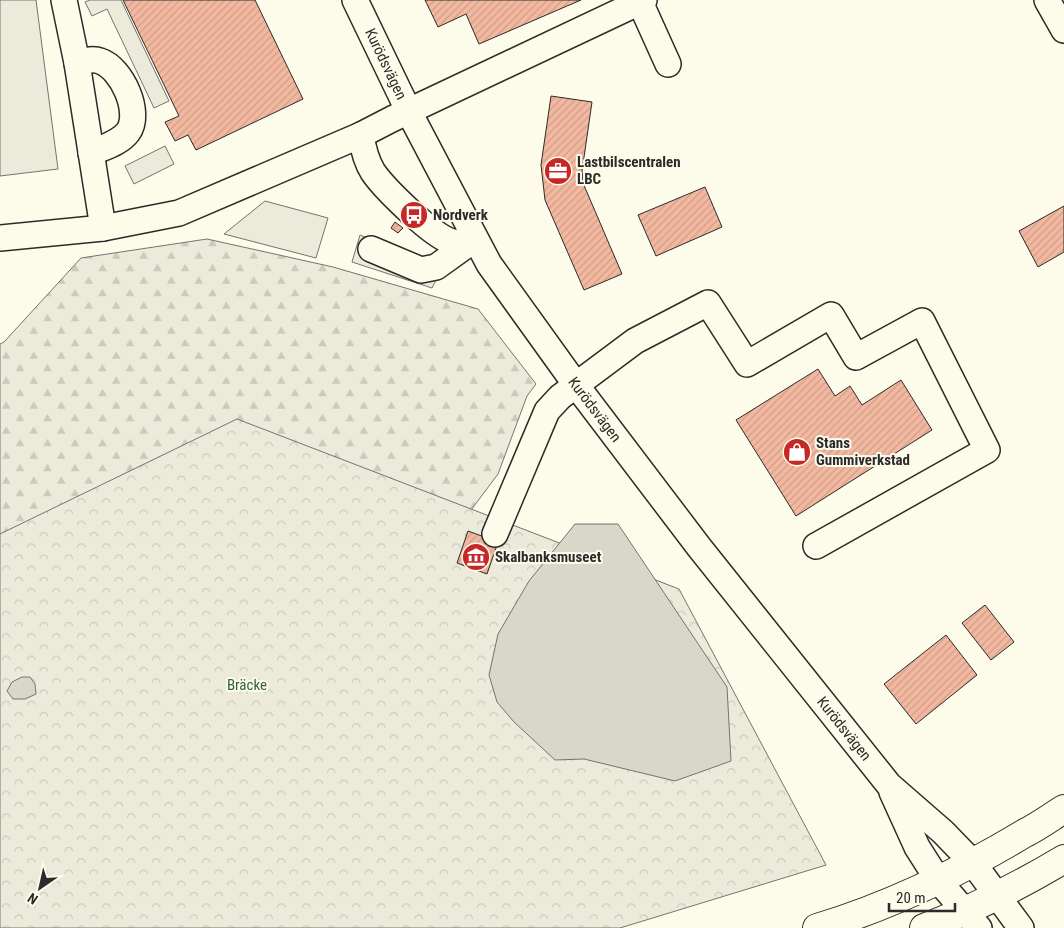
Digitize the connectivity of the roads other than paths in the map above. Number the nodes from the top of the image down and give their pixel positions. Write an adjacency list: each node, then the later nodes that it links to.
1 (64, 0): 6 (street)
2 (355, 0): 8 (street, Kurödsvägen)
3 (1047, 0): 5 (street)
4 (642, 1): 7 (street); 8 (street)
5 (1064, 30)
6 (77, 63): 10 (street); 10 (street)
7 (668, 64)
8 (409, 112): 9 (street); 13 (street, Kurödsvägen)
9 (361, 136): 11 (street); 13 (street)
10 (91, 153): 11 (street)
11 (103, 228): 12 (street)
12 (0, 238)
13 (475, 239): 14 (street); 15 (street, Kurödsvägen)
14 (370, 249)
15 (576, 385): 16 (street); 17 (street); 18 (street, Kurödsvägen)
16 (495, 534)
17 (816, 546)
18 (889, 784): 21 (street, Kurödsvägen); 22 (street, Kurödsvägen)
19 (1064, 809): 21 (main road)
20 (1064, 859): 23 (main road)
21 (974, 863): 22 (main road); 23 (street, Kurödsvägen)
22 (938, 880): 24 (street, Kurödsvägen); 25 (main road)
23 (998, 896): 24 (main road); 27 (street, Kurödsvägen)
24 (972, 920): 26 (main road)
25 (817, 928)
26 (924, 928)
27 (1021, 928)

